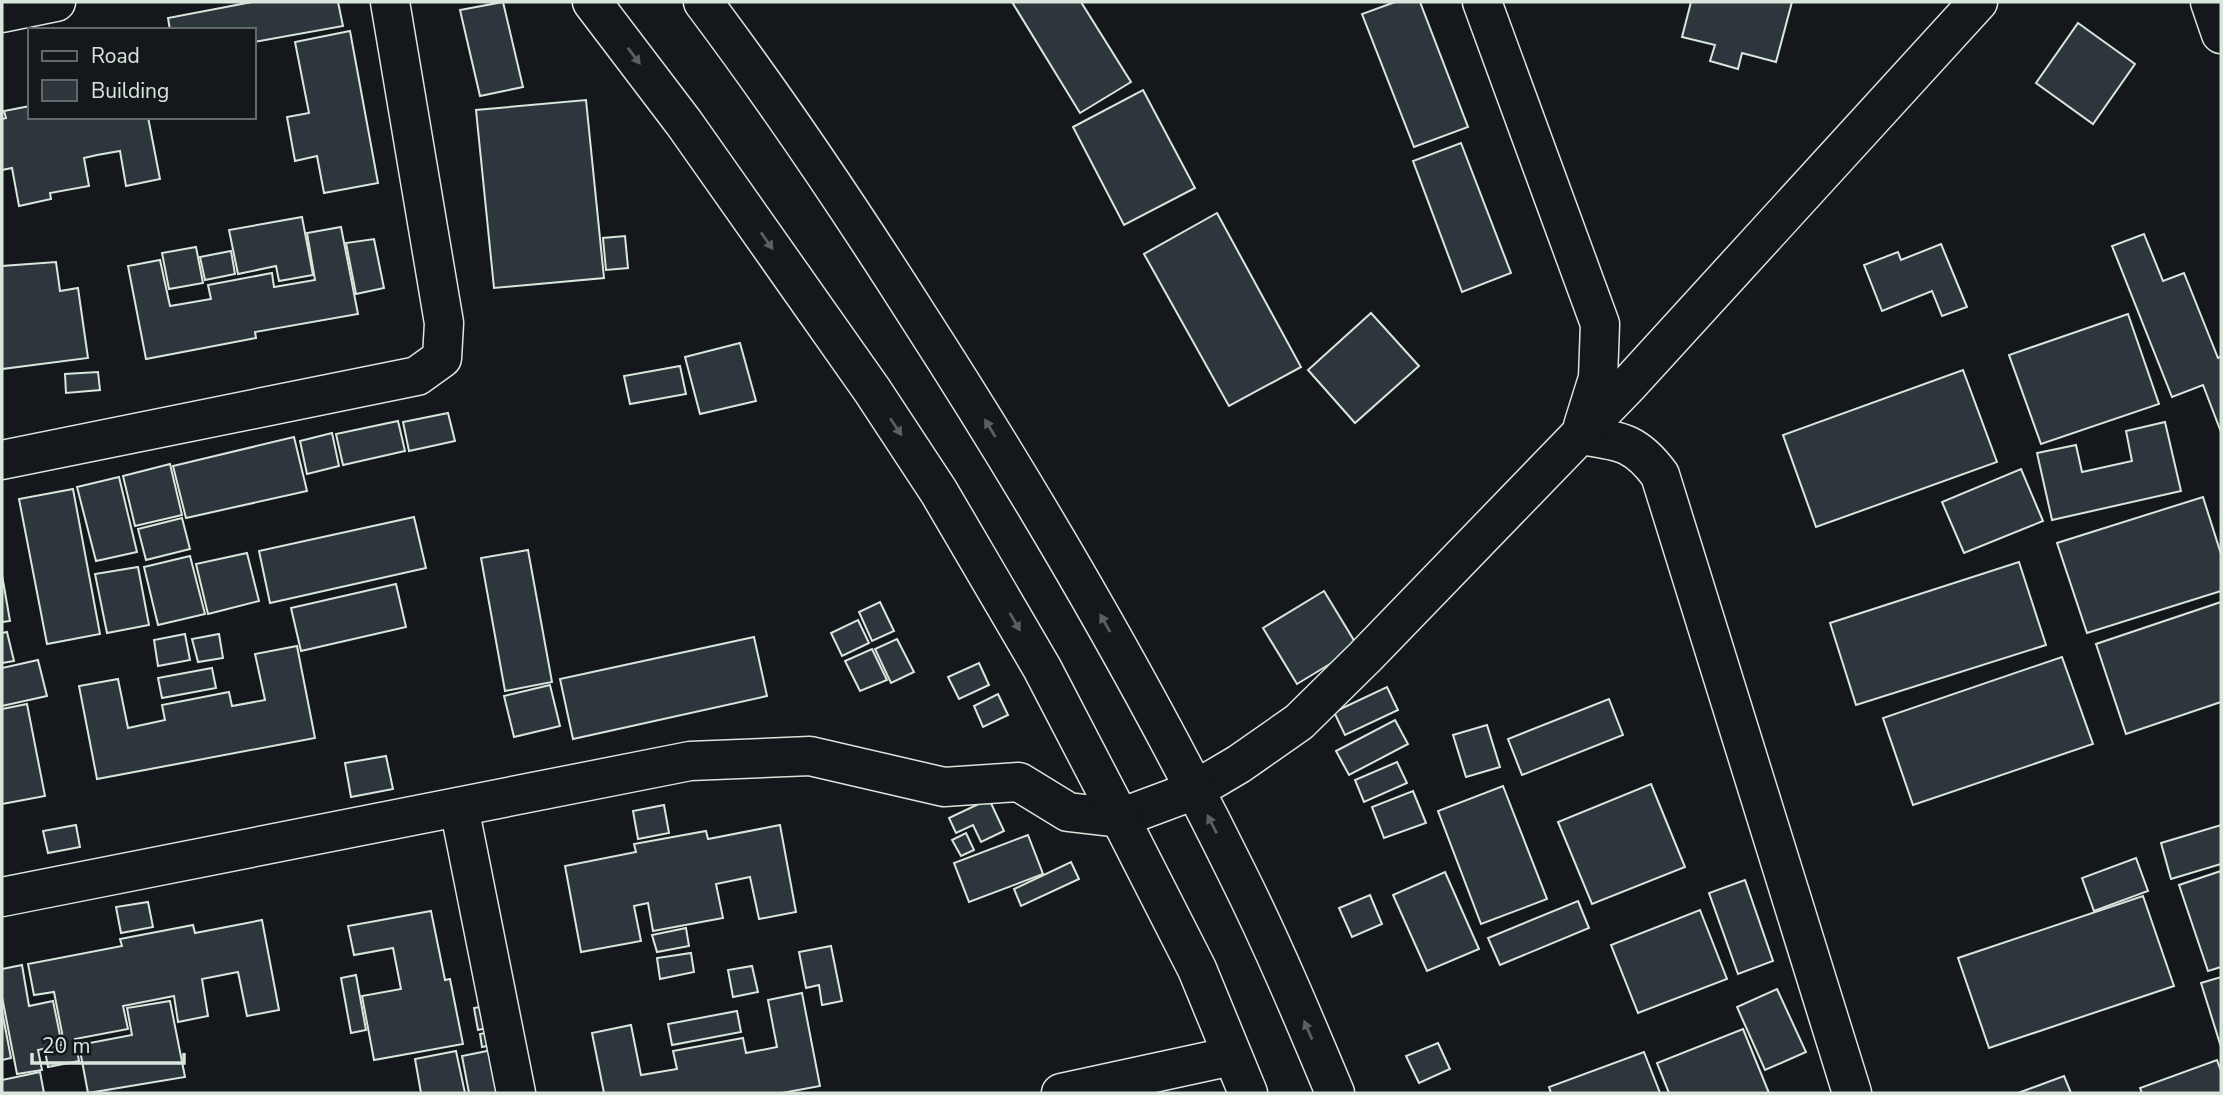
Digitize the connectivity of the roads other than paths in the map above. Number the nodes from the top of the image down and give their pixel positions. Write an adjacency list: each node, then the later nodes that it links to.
1 (56, 2): 8 (main road)
2 (390, 2): 11 (main road)
3 (592, 2): 14 (main road, one-way to 14)
4 (703, 2): 12 (main road, one-way to 4)
5 (1482, 2): 10 (main road)
6 (1978, 2): 10 (main road)
7 (2210, 2): 9 (main road)
8 (2, 13)
9 (2221, 34)
10 (1580, 435): 12 (main road); 21 (main road)
11 (2, 460)
12 (1195, 790): 14 (main road); 20 (main road, one-way to 12)
13 (459, 807): 14 (main road); 15 (main road); 17 (main road)
14 (1120, 818): 16 (main road)
15 (2, 897)
16 (1231, 1056): 18 (main road); 19 (main road)
17 (516, 1093)
18 (1061, 1093)
19 (1248, 1093)
20 (1335, 1093)
21 (1852, 1093)

